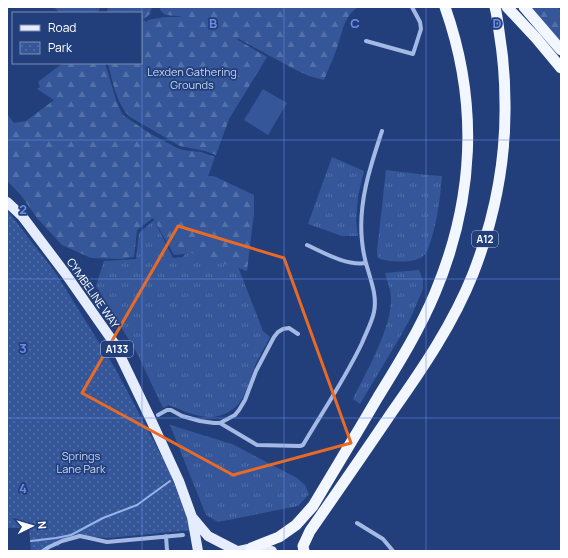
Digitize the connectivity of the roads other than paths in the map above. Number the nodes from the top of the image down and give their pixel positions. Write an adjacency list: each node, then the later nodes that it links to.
1 (412, 7): 6 (street)
2 (445, 7): 20 (highway, A12)
3 (495, 7): 26 (highway, A12)
4 (507, 7): 8 (highway)
5 (524, 7): 7 (highway)
6 (366, 42)
7 (561, 50)
8 (561, 68)
9 (382, 131): 12 (street)
10 (7, 202): 16 (main road, CYMBELINE WAY / A133)
11 (307, 245): 12 (street)
12 (366, 263): 15 (street)
13 (298, 334): 15 (street)
14 (158, 415): 15 (street)
15 (220, 423)
16 (192, 517): 23 (main road, CYMBELINE WAY / A133); 24 (main road, CYMBELINE WAY / A133)
17 (357, 523): 27 (street)
18 (183, 535): 19 (street)
19 (166, 536): 21 (street); 22 (street)
20 (251, 548): 24 (main road); 25 (main road)
21 (167, 550)
22 (43, 551)
23 (198, 551)
24 (238, 551)
25 (272, 551)
26 (304, 551)
27 (393, 551)

